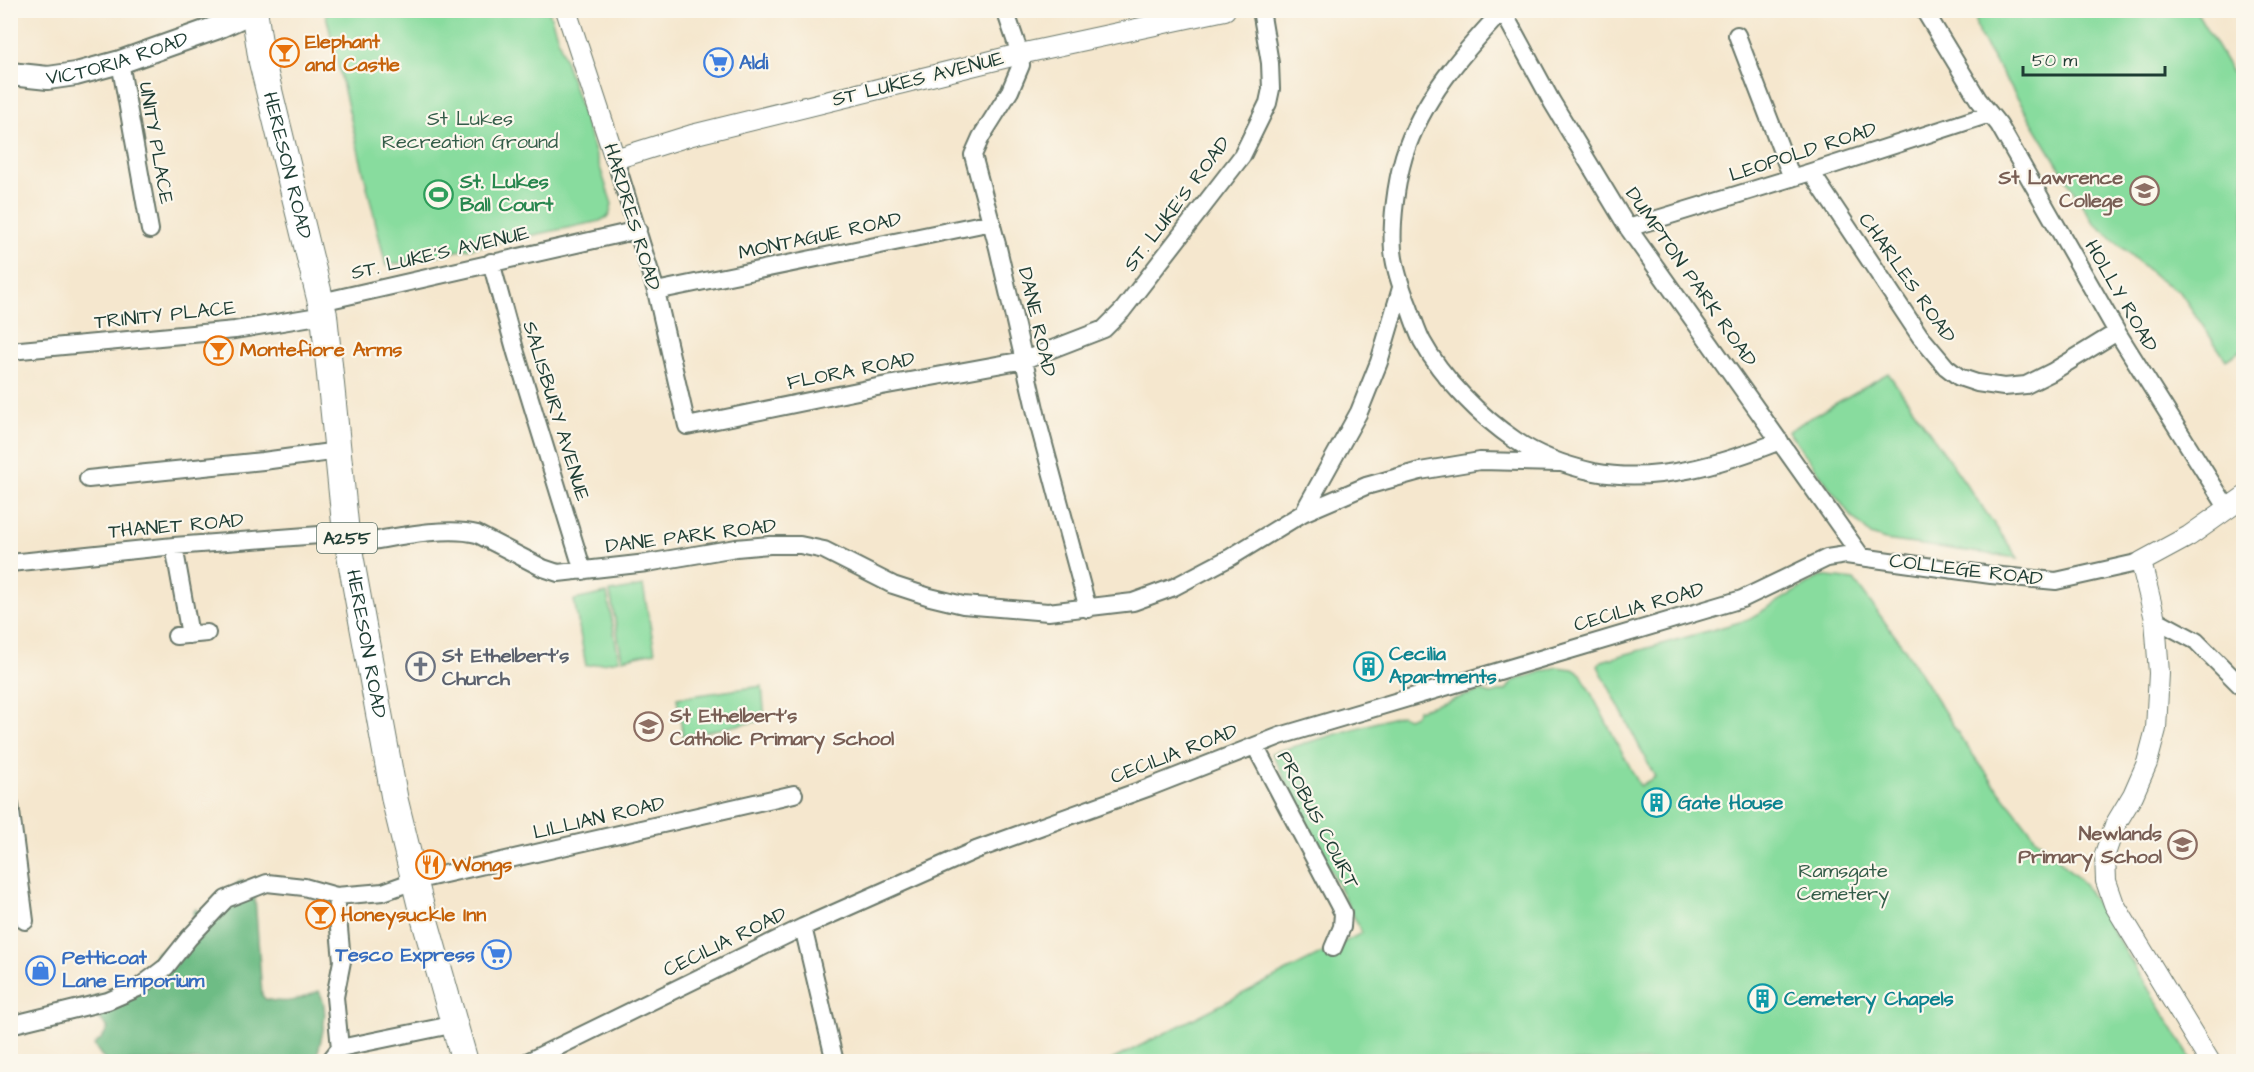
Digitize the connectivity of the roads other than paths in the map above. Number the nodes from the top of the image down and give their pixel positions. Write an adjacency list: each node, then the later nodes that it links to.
1 (566, 10): 13 (street, HARDRES ROAD)
2 (1005, 10): 9 (street)
3 (1225, 10): 9 (street, ST LUKES AVENUE)
4 (1260, 10): 26 (street, ST. LUKE'S ROAD)
5 (1924, 10): 12 (street, HOLLY ROAD)
6 (254, 11): 10 (main road, VICTORIA ROAD); 23 (main road, HERESON ROAD / A255)
7 (1502, 11): 17 (street, DUMPTON PARK ROAD); 21 (street)
8 (1737, 35): 15 (street)
9 (1020, 54): 13 (street, ST LUKES AVENUE); 16 (street, DANE ROAD)
10 (120, 62): 11 (main road, VICTORIA ROAD); 18 (street, UNITY PLACE)
11 (10, 74)
12 (1990, 114): 14 (street, LEOPOLD ROAD); 24 (street, HOLLY ROAD)
13 (615, 159): 19 (street, HARDRES ROAD)
14 (1811, 172): 15 (street, LEOPOLD ROAD); 24 (street, CHARLES ROAD)
15 (1792, 178): 17 (street, LEOPOLD ROAD)
16 (992, 222): 22 (street, MONTAGUE ROAD); 26 (street, DANE ROAD)
17 (1628, 228): 28 (street, DUMPTON PARK ROAD)
18 (150, 230)
19 (638, 230): 20 (street, ST. LUKE'S AVENUE); 22 (street, HARDRES ROAD)
20 (491, 262): 23 (street, ST. LUKE'S AVENUE); 39 (street, SALISBURY AVENUE)
21 (1401, 288): 30 (street); 33 (street)
22 (656, 291): 27 (street, HARDRES ROAD)
23 (323, 309): 25 (street, TRINITY PLACE); 29 (main road, HERESON ROAD / A255)
24 (2117, 332): 32 (street, HOLLY ROAD)
25 (10, 351)
26 (1024, 360): 27 (street, FLORA ROAD); 40 (street, DANE ROAD)
27 (687, 426)
28 (1780, 441): 30 (street); 36 (street, DUMPTON PARK ROAD)
29 (338, 451): 31 (street); 34 (main road, HERESON ROAD / A255)
30 (1558, 463): 33 (street, DANE PARK ROAD)
31 (88, 479)
32 (2236, 503): 37 (street, COLLEGE ROAD)
33 (1303, 513): 40 (street, DANE PARK ROAD)
34 (347, 539): 35 (street, THANET ROAD); 39 (street, DANE PARK ROAD); 47 (main road, HERESON ROAD / A255)
35 (174, 546): 38 (street, THANET ROAD); 42 (street)
36 (1861, 556): 37 (street, COLLEGE ROAD); 44 (street, CECILIA ROAD)
37 (2141, 562): 41 (street)
38 (10, 563)
39 (583, 571): 40 (street, DANE PARK ROAD)
40 (1088, 609)
41 (2155, 619): 43 (street); 58 (street)
42 (191, 634)
43 (2244, 689)
44 (1255, 746): 50 (street, CECILIA ROAD); 51 (street, PROBUS COURT)
45 (794, 794): 47 (street, LILLIAN ROAD)
46 (10, 804): 49 (street)
47 (414, 881): 48 (street, LILLIAN ROAD); 52 (main road, HERESON ROAD / A255)
48 (336, 896): 53 (street); 54 (street)
49 (26, 921)
50 (803, 927): 56 (street, CECILIA ROAD); 57 (street)
51 (1333, 948)
52 (456, 1024): 54 (street); 55 (main road, HERESON ROAD / A255)
53 (10, 1025)
54 (335, 1055)
55 (465, 1062)
56 (527, 1062)
57 (835, 1062)
58 (2210, 1062)

